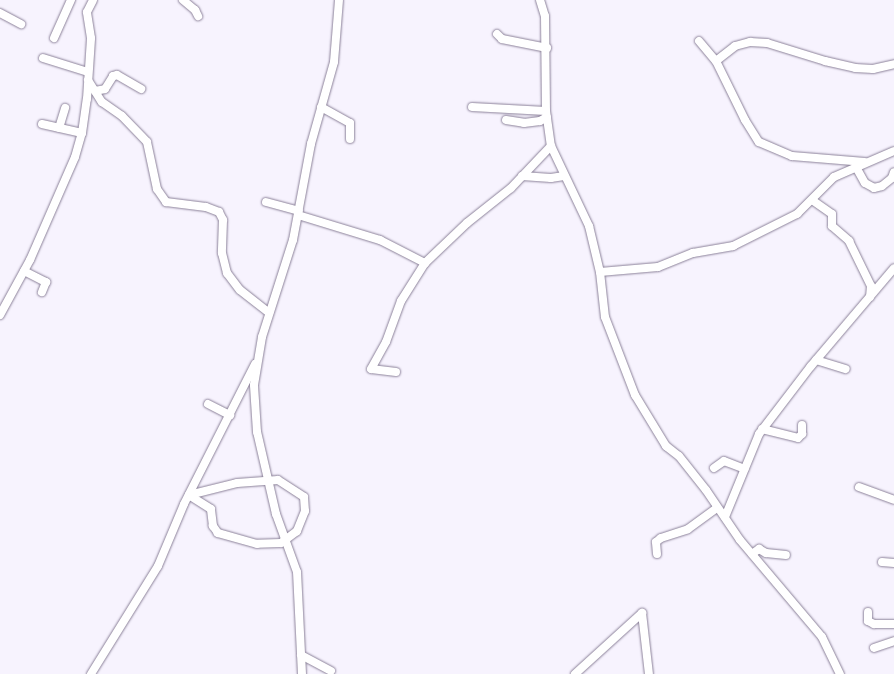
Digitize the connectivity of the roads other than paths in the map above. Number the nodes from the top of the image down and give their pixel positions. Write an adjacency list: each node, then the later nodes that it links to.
1 (71, 0): 10 (street)
2 (93, 0): 16 (street)
3 (183, 0): 7 (street)
4 (339, 0): 19 (street)
5 (540, 0): 12 (street)
6 (0, 13): 8 (street)
7 (198, 16)
8 (21, 24)
9 (497, 34): 12 (street)
10 (54, 38)
11 (699, 40): 14 (street)
12 (547, 48): 22 (street)
13 (43, 58): 16 (street)
14 (716, 61): 15 (street); 30 (street)
15 (894, 64)
16 (88, 76): 18 (street); 26 (street)
17 (142, 88): 18 (street)
18 (95, 91): 44 (street)
19 (321, 107): 27 (street); 37 (street)
20 (472, 107): 22 (street)
21 (64, 108): 25 (street)
22 (547, 114): 23 (street); 28 (street)
23 (506, 120)
24 (42, 124): 25 (street)
25 (59, 128): 26 (street)
26 (82, 133): 40 (street)
27 (350, 139)
28 (550, 146): 33 (street); 34 (street)
29 (894, 151): 30 (street)
30 (866, 162): 31 (street)
31 (856, 167): 32 (street); 35 (street)
32 (894, 172)
33 (522, 176): 34 (street); 38 (street)
34 (564, 176): 41 (street)
35 (812, 200): 41 (street); 43 (street)
36 (266, 202): 37 (street)
37 (298, 213): 38 (street); 44 (street)
38 (425, 263): 49 (street)
39 (894, 268): 43 (street)
40 (24, 271): 42 (street); 45 (street)
41 (600, 272): 60 (street)
42 (42, 292)
43 (870, 297): 47 (street)
44 (269, 313): 46 (street)
45 (0, 315)
46 (258, 358): 51 (street); 56 (street)
47 (816, 360): 48 (street); 53 (street)
48 (846, 369)
49 (396, 372)
50 (208, 404): 51 (street)
51 (230, 415): 58 (street)
52 (802, 425): 53 (street)
53 (762, 429): 55 (street)
54 (714, 468): 55 (street)
55 (745, 469): 61 (street)
56 (269, 482): 58 (street); 62 (street); 62 (street)
57 (859, 487): 59 (street)
58 (189, 495): 62 (street); 74 (street)
59 (894, 500)
60 (717, 508): 61 (street); 63 (street)
61 (725, 517): 64 (street)
62 (286, 540): 72 (street)
63 (657, 554)
64 (752, 554): 65 (street); 78 (street)
65 (786, 555)
66 (882, 562): 67 (street)
67 (894, 563)
68 (868, 612): 69 (street)
69 (894, 624)
70 (894, 641): 71 (street)
71 (874, 648)
72 (301, 655): 73 (street); 75 (street)
73 (331, 671)
74 (91, 674)
75 (302, 674)
76 (575, 674): 77 (street)
77 (649, 674)
78 (840, 674)

